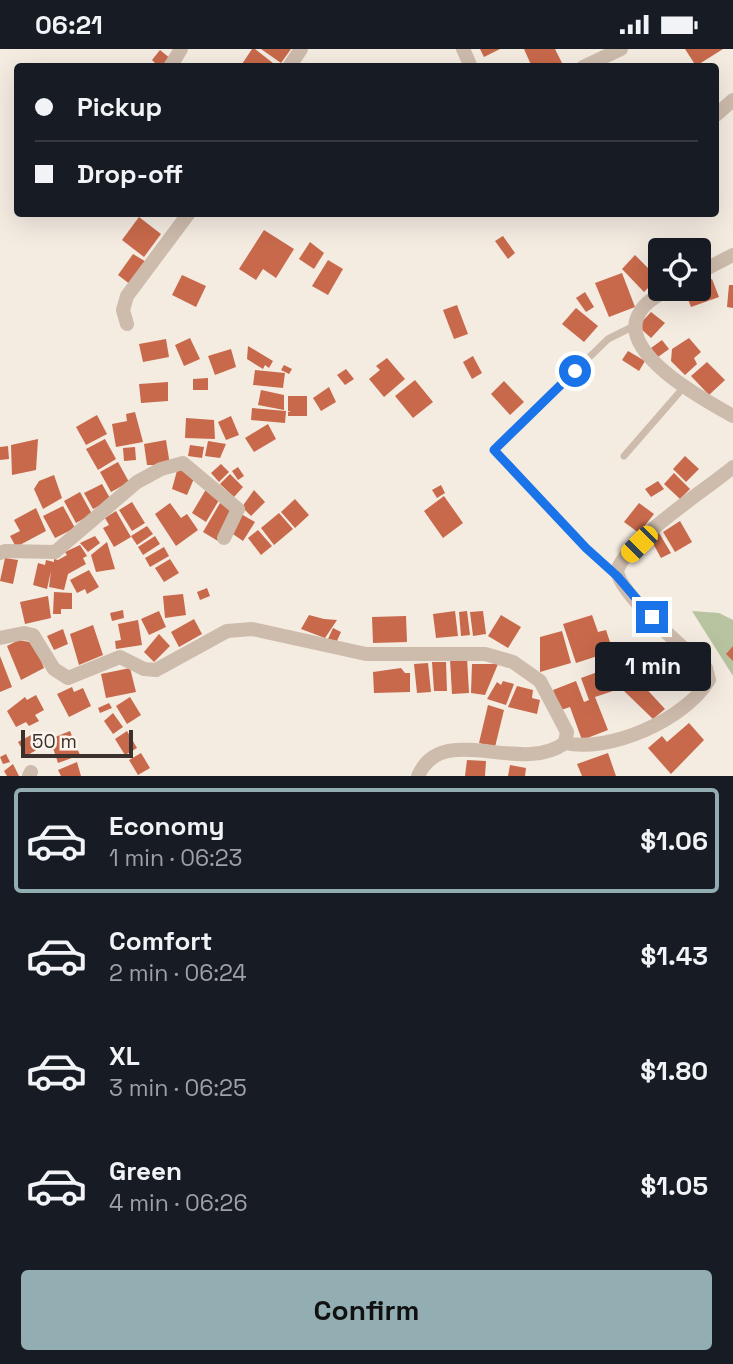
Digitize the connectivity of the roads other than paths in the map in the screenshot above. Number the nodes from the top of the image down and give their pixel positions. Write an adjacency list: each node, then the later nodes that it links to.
1 (621, 49): 2 (street)
2 (591, 63)
3 (733, 100): 4 (street)
4 (719, 112)
5 (186, 217): 9 (street)
6 (733, 255): 7 (street)
7 (711, 266)
8 (651, 301): 10 (street)
9 (127, 324)
10 (634, 326): 11 (street); 17 (lane)
11 (684, 387): 12 (street); 13 (lane)
12 (733, 416)
13 (624, 456)
14 (733, 467): 17 (street)
15 (224, 538): 16 (street)
16 (0, 554)
17 (617, 576): 19 (street)
18 (0, 638): 19 (street)
19 (565, 743): 20 (street)
20 (418, 776)

